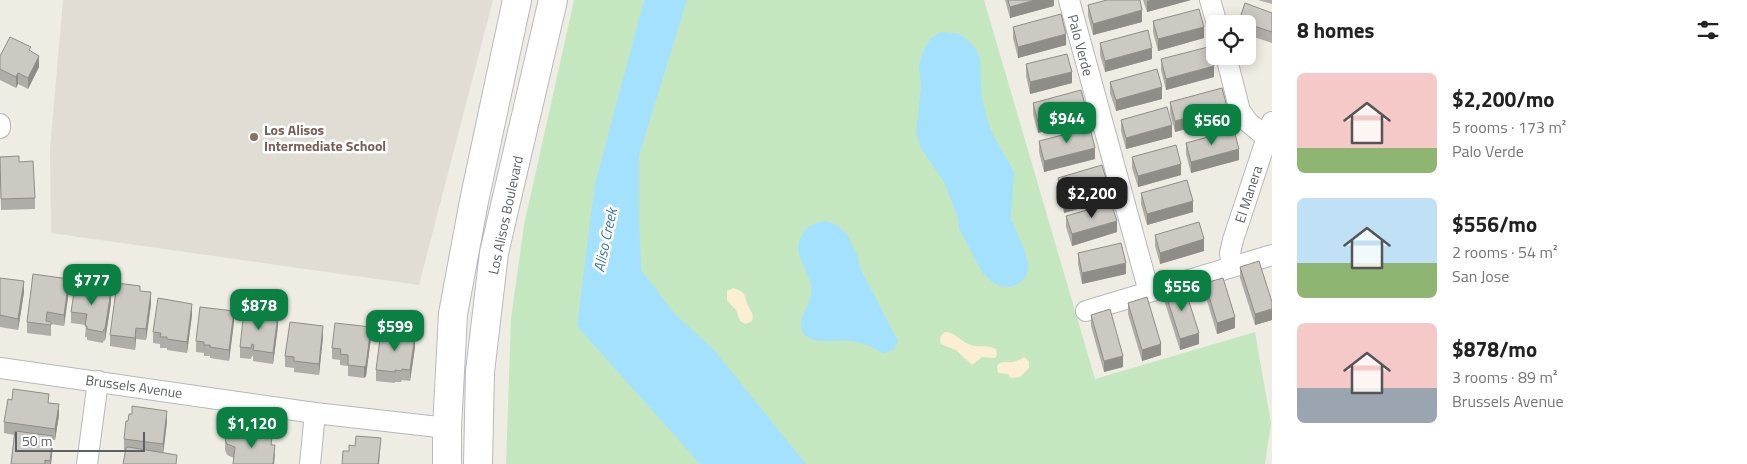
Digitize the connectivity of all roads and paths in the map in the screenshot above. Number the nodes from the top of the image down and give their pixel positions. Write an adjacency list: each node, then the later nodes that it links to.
1 (517, 0): 15 (main road)
2 (553, 0): 19 (main road, Los Alisos Boulevard)
3 (1069, 0): 10 (street, Palo Verde)
4 (1210, 0): 5 (street)
5 (1214, 15)
6 (1228, 65): 7 (street)
7 (1269, 129): 9 (street, El Manera)
8 (1272, 255): 9 (street)
9 (1232, 267): 10 (street)
10 (1149, 292): 11 (street)
11 (1086, 311)
12 (0, 368): 13 (street, Brussels Avenue)
13 (98, 381): 14 (street, Brussels Avenue); 16 (street)
14 (316, 413): 15 (street, Brussels Avenue); 17 (street)
15 (447, 428): 18 (main road)
16 (87, 464)
17 (310, 464)
18 (447, 464)
19 (478, 464)

